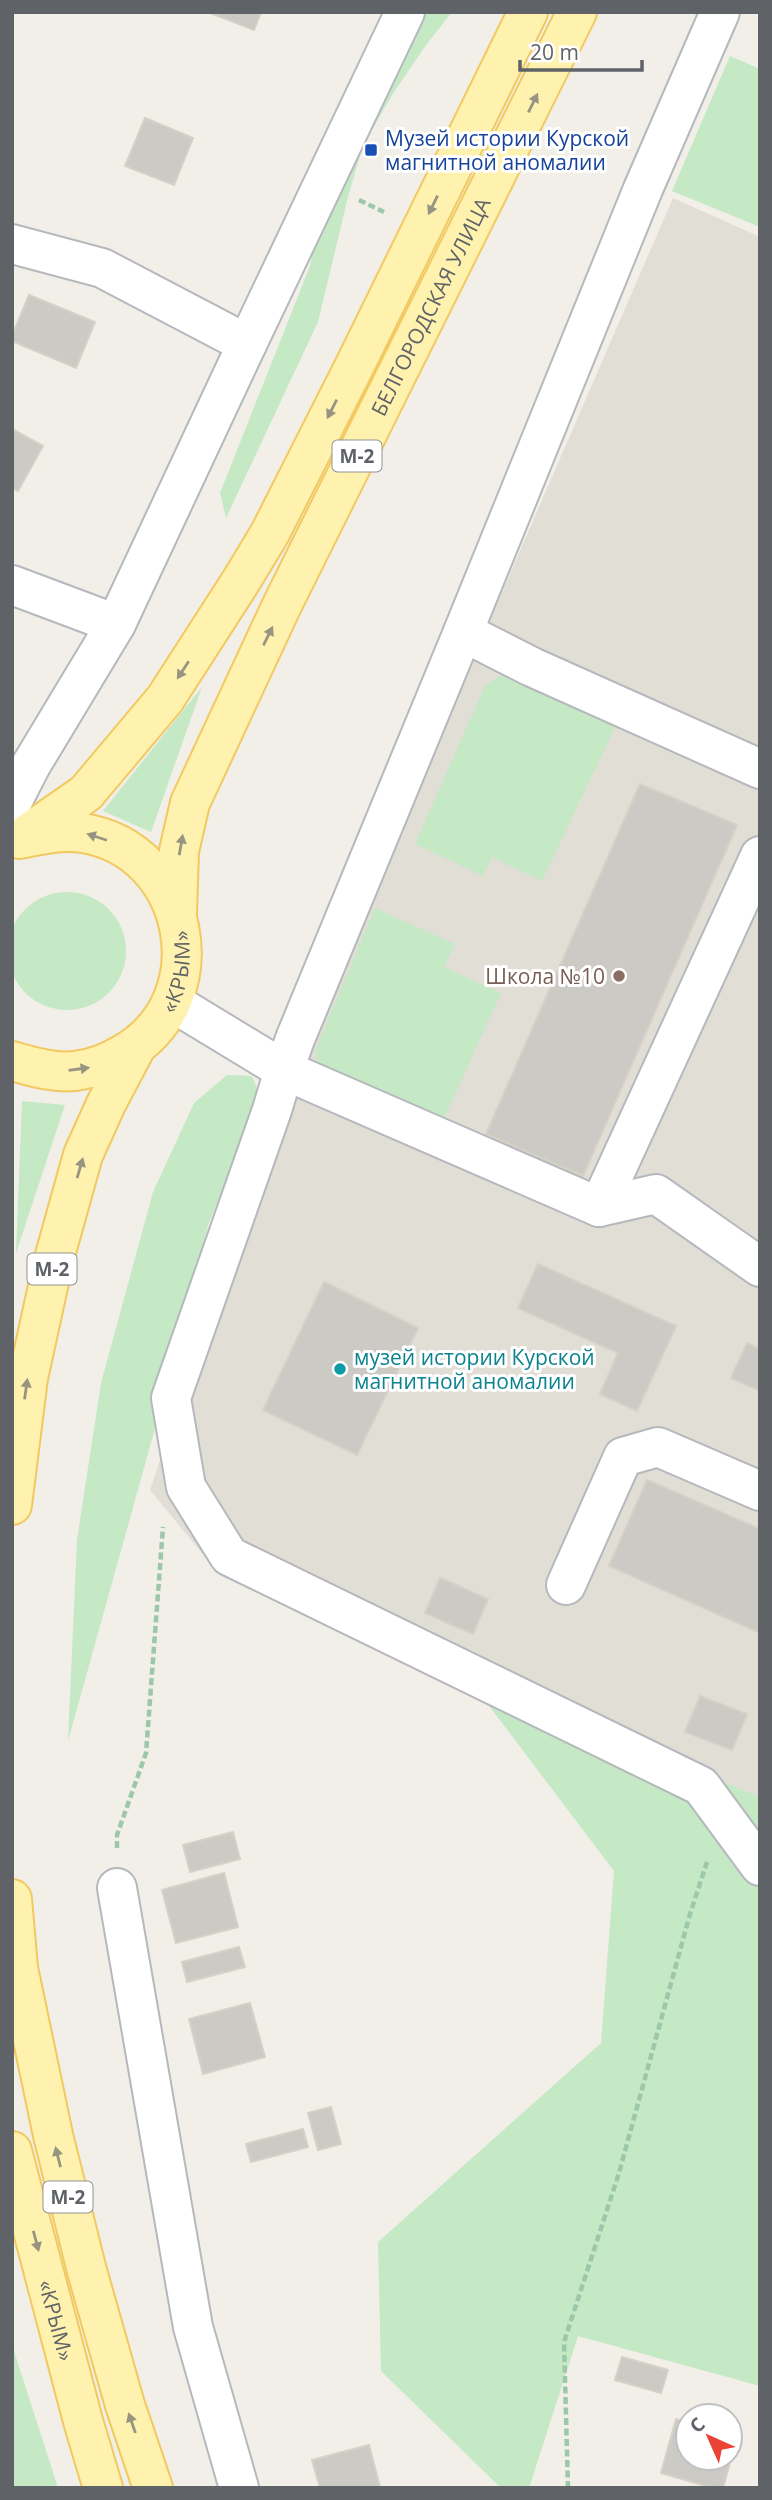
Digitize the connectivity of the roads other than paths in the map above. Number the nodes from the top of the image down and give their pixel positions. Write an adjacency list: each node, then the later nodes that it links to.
1 (405, 12): 6 (street)
2 (528, 12): 12 (main road, БЕЛГОРОДСКАЯ УЛИЦА / М-2, one-way to 12)
3 (578, 12): 14 (main road, БЕЛГОРОДСКАЯ УЛИЦА / М-2, one-way to 3)
4 (720, 12): 9 (street)
5 (12, 244): 6 (street)
6 (247, 344): 8 (street)
7 (12, 585): 8 (street)
8 (116, 624): 11 (street)
9 (463, 632): 10 (street); 18 (street)
10 (760, 769)
11 (12, 802)
12 (16, 841): 14 (main road, «КРЫМ» / М-2, one-way to 12)
13 (760, 856): 19 (street)
14 (177, 913): 15 (main road, «КРЫМ» / М-2)
15 (172, 1002): 16 (main road, «КРЫМ» / М-2); 18 (street)
16 (136, 1046): 17 (main road, «КРЫМ» / М-2, one-way to 16); 22 (main road, М-2, one-way to 16)
17 (12, 1061)
18 (284, 1070): 19 (street); 24 (street)
19 (599, 1208): 20 (street)
20 (760, 1267)
21 (760, 1491): 23 (street)
22 (12, 1505)
23 (566, 1586)
24 (760, 1866)
25 (117, 1888): 30 (street)
26 (12, 1899): 29 (main road, М-2, one-way to 26)
27 (12, 2151): 28 (main road, «КРЫМ» / М-2, one-way to 28)
28 (103, 2488)
29 (153, 2488)
30 (239, 2488)

